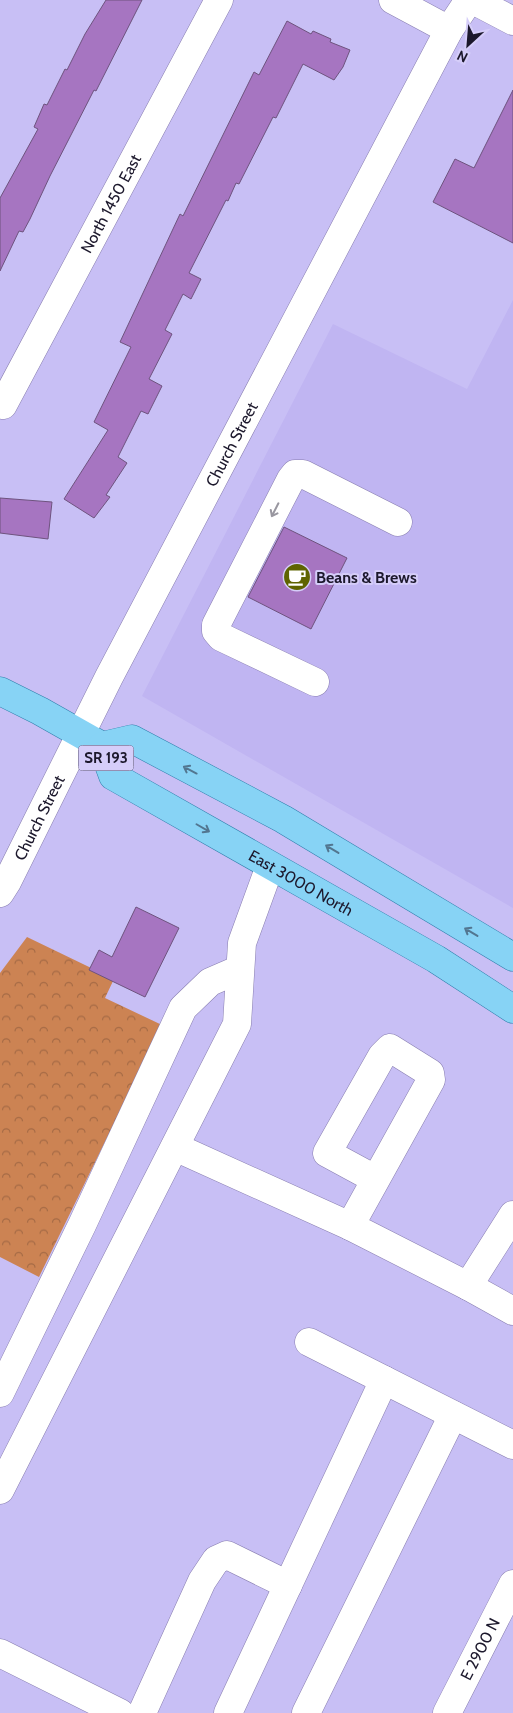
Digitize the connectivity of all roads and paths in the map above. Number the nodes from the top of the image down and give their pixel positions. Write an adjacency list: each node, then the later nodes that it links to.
1 (219, 0): 7 (street, North 1450 East)
2 (393, 0): 6 (street)
3 (469, 0): 6 (street, Church Street)
4 (474, 0): 5 (street)
5 (513, 21)
6 (449, 30): 11 (street, Church Street)
7 (2, 404)
8 (398, 522): 9 (street, one-way to 9)
9 (315, 682)
10 (0, 691): 11 (main road, SR 193)
11 (92, 740): 12 (main road, East 3000 North / SR 193, one-way to 12); 13 (street, Church Street); 14 (main road, SR 193, one-way to 11)
12 (270, 866): 15 (street); 16 (main road, East 3000 North / SR 193)
13 (2, 886)
14 (513, 957)
15 (240, 969): 17 (street); 25 (street)
16 (513, 1009)
17 (175, 1147): 20 (street); 28 (street)
18 (374, 1180): 18 (street); 20 (street)
19 (513, 1215): 21 (street)
20 (350, 1226): 21 (street)
21 (468, 1286): 22 (street)
22 (513, 1310)
23 (308, 1342): 24 (street)
24 (384, 1380): 26 (street); 30 (street)
25 (0, 1393)
26 (453, 1415): 27 (street); 35 (street)
27 (513, 1445)
28 (0, 1490)
29 (513, 1584): 36 (street, E 2900 N)
30 (288, 1585): 33 (street); 34 (street)
31 (0, 1653): 32 (street)
32 (120, 1713)
33 (142, 1713)
34 (228, 1713)
35 (306, 1713)
36 (447, 1713)

